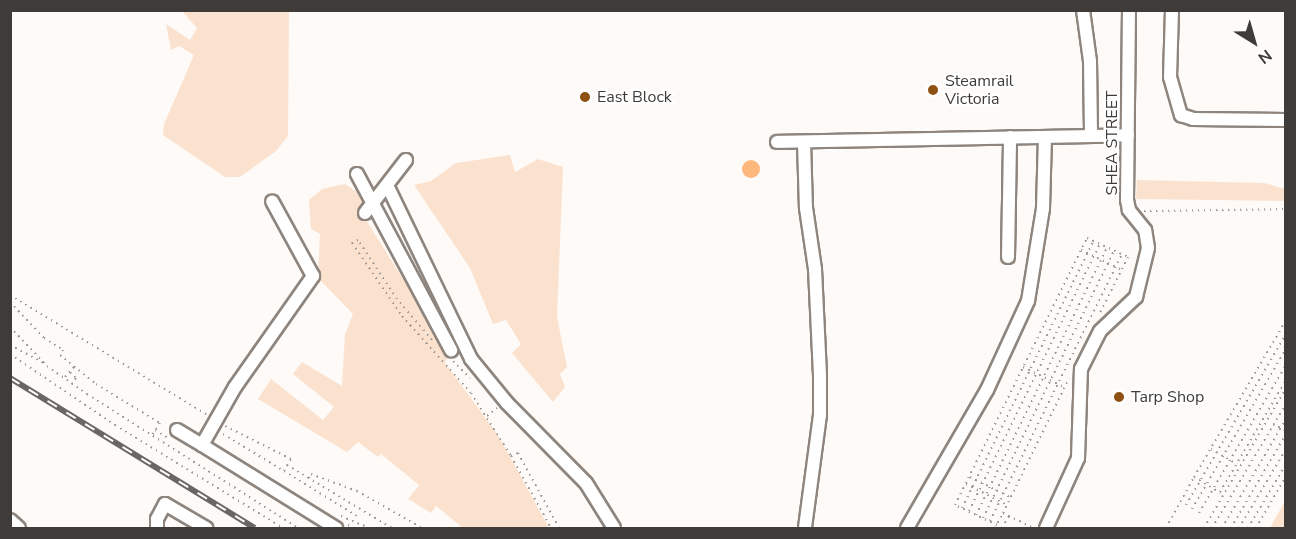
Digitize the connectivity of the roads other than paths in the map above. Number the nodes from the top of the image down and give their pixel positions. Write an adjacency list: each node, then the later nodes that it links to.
1 (1083, 10): 5 (street)
2 (1129, 10): 6 (street, SHEA STREET)
3 (1172, 10): 4 (street)
4 (1286, 120)
5 (1091, 135): 6 (street); 7 (street)
6 (1128, 135): 28 (street, SHEA STREET)
7 (1045, 136): 8 (street); 27 (street)
8 (1010, 137): 10 (street); 16 (street)
9 (777, 142): 10 (street)
10 (804, 142): 26 (street)
11 (406, 160): 13 (street)
12 (357, 174): 15 (street)
13 (387, 185): 15 (street); 25 (street)
14 (272, 201): 19 (street)
15 (368, 209): 17 (street)
16 (1008, 258)
17 (446, 352)
18 (177, 430): 19 (street)
19 (202, 445): 24 (street)
20 (10, 520): 21 (street)
21 (19, 528)
22 (158, 528): 23 (street)
23 (206, 528)
24 (336, 528)
25 (614, 528)
26 (805, 528)
27 (907, 528)
28 (1046, 528)

